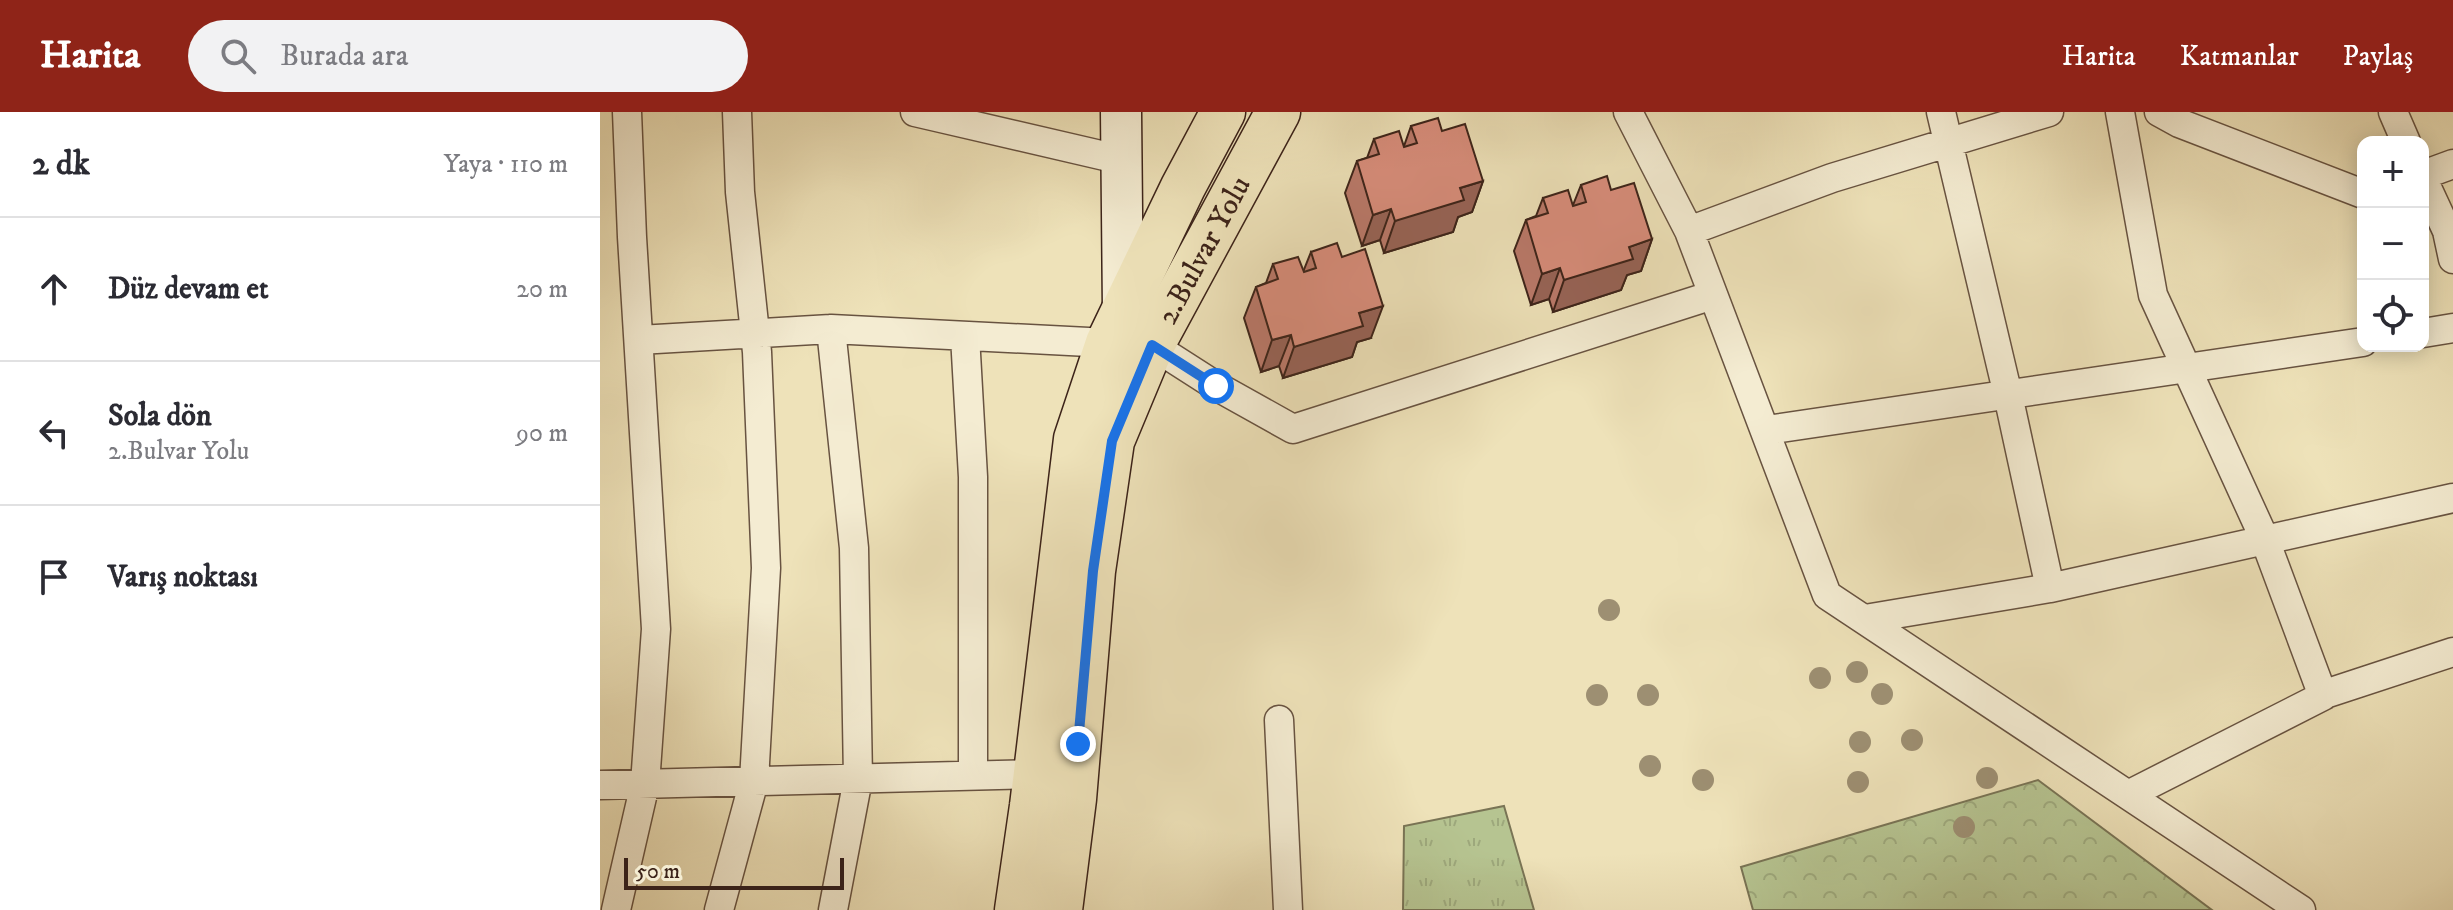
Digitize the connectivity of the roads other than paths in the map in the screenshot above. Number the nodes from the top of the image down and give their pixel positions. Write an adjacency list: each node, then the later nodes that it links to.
1 (627, 112): 29 (street)
2 (737, 112): 26 (street)
3 (915, 112): 15 (street)
4 (1121, 112): 15 (main road)
5 (1223, 112): 23 (main road, 2.Bulvar Yolu)
6 (1278, 112): 31 (main road, 2.Bulvar Yolu)
7 (1628, 112): 20 (street)
8 (1941, 112): 14 (street)
9 (2049, 112): 14 (street)
10 (2120, 112): 32 (street)
11 (2159, 112): 18 (street)
12 (2393, 112): 13 (street)
13 (2403, 136)
14 (1950, 143): 20 (street); 33 (street)
15 (1122, 160): 23 (main road)
16 (2453, 164): 17 (street)
17 (2429, 174)
18 (2357, 192)
19 (2429, 194): 21 (street)
20 (1689, 231): 22 (street)
21 (2444, 236)
22 (1713, 295): 31 (street); 34 (street)
23 (1115, 327): 28 (street); 42 (main road, 2.Bulvar Yolu)
24 (2453, 328): 27 (street)
25 (831, 329): 26 (street); 28 (street); 44 (street)
26 (755, 332): 29 (street); 45 (street)
27 (2429, 332)
28 (965, 336): 43 (street)
29 (639, 340): 46 (street)
30 (2357, 343): 32 (street)
31 (1152, 345): 53 (main road, 2.Bulvar Yolu)
32 (2187, 368): 33 (street); 36 (street)
33 (2008, 395): 34 (street); 37 (street)
34 (1767, 430): 38 (street)
35 (2453, 498): 36 (street)
36 (2265, 540): 37 (street); 40 (street)
37 (2050, 588): 38 (street)
38 (1865, 619): 48 (street)
39 (2453, 652): 40 (street)
40 (2322, 695): 48 (street)
41 (1279, 720): 54 (street)
42 (1036, 774): 43 (street); 52 (main road, 2.Bulvar Yolu)
43 (973, 775): 44 (street)
44 (858, 779): 45 (street); 51 (street)
45 (754, 781): 46 (street); 50 (street)
46 (645, 784): 47 (street); 49 (street)
47 (600, 785)
48 (2128, 795): 55 (street)
49 (616, 910)
50 (719, 910)
51 (833, 910)
52 (1017, 910)
53 (1060, 910)
54 (1288, 910)
55 (2301, 910)

